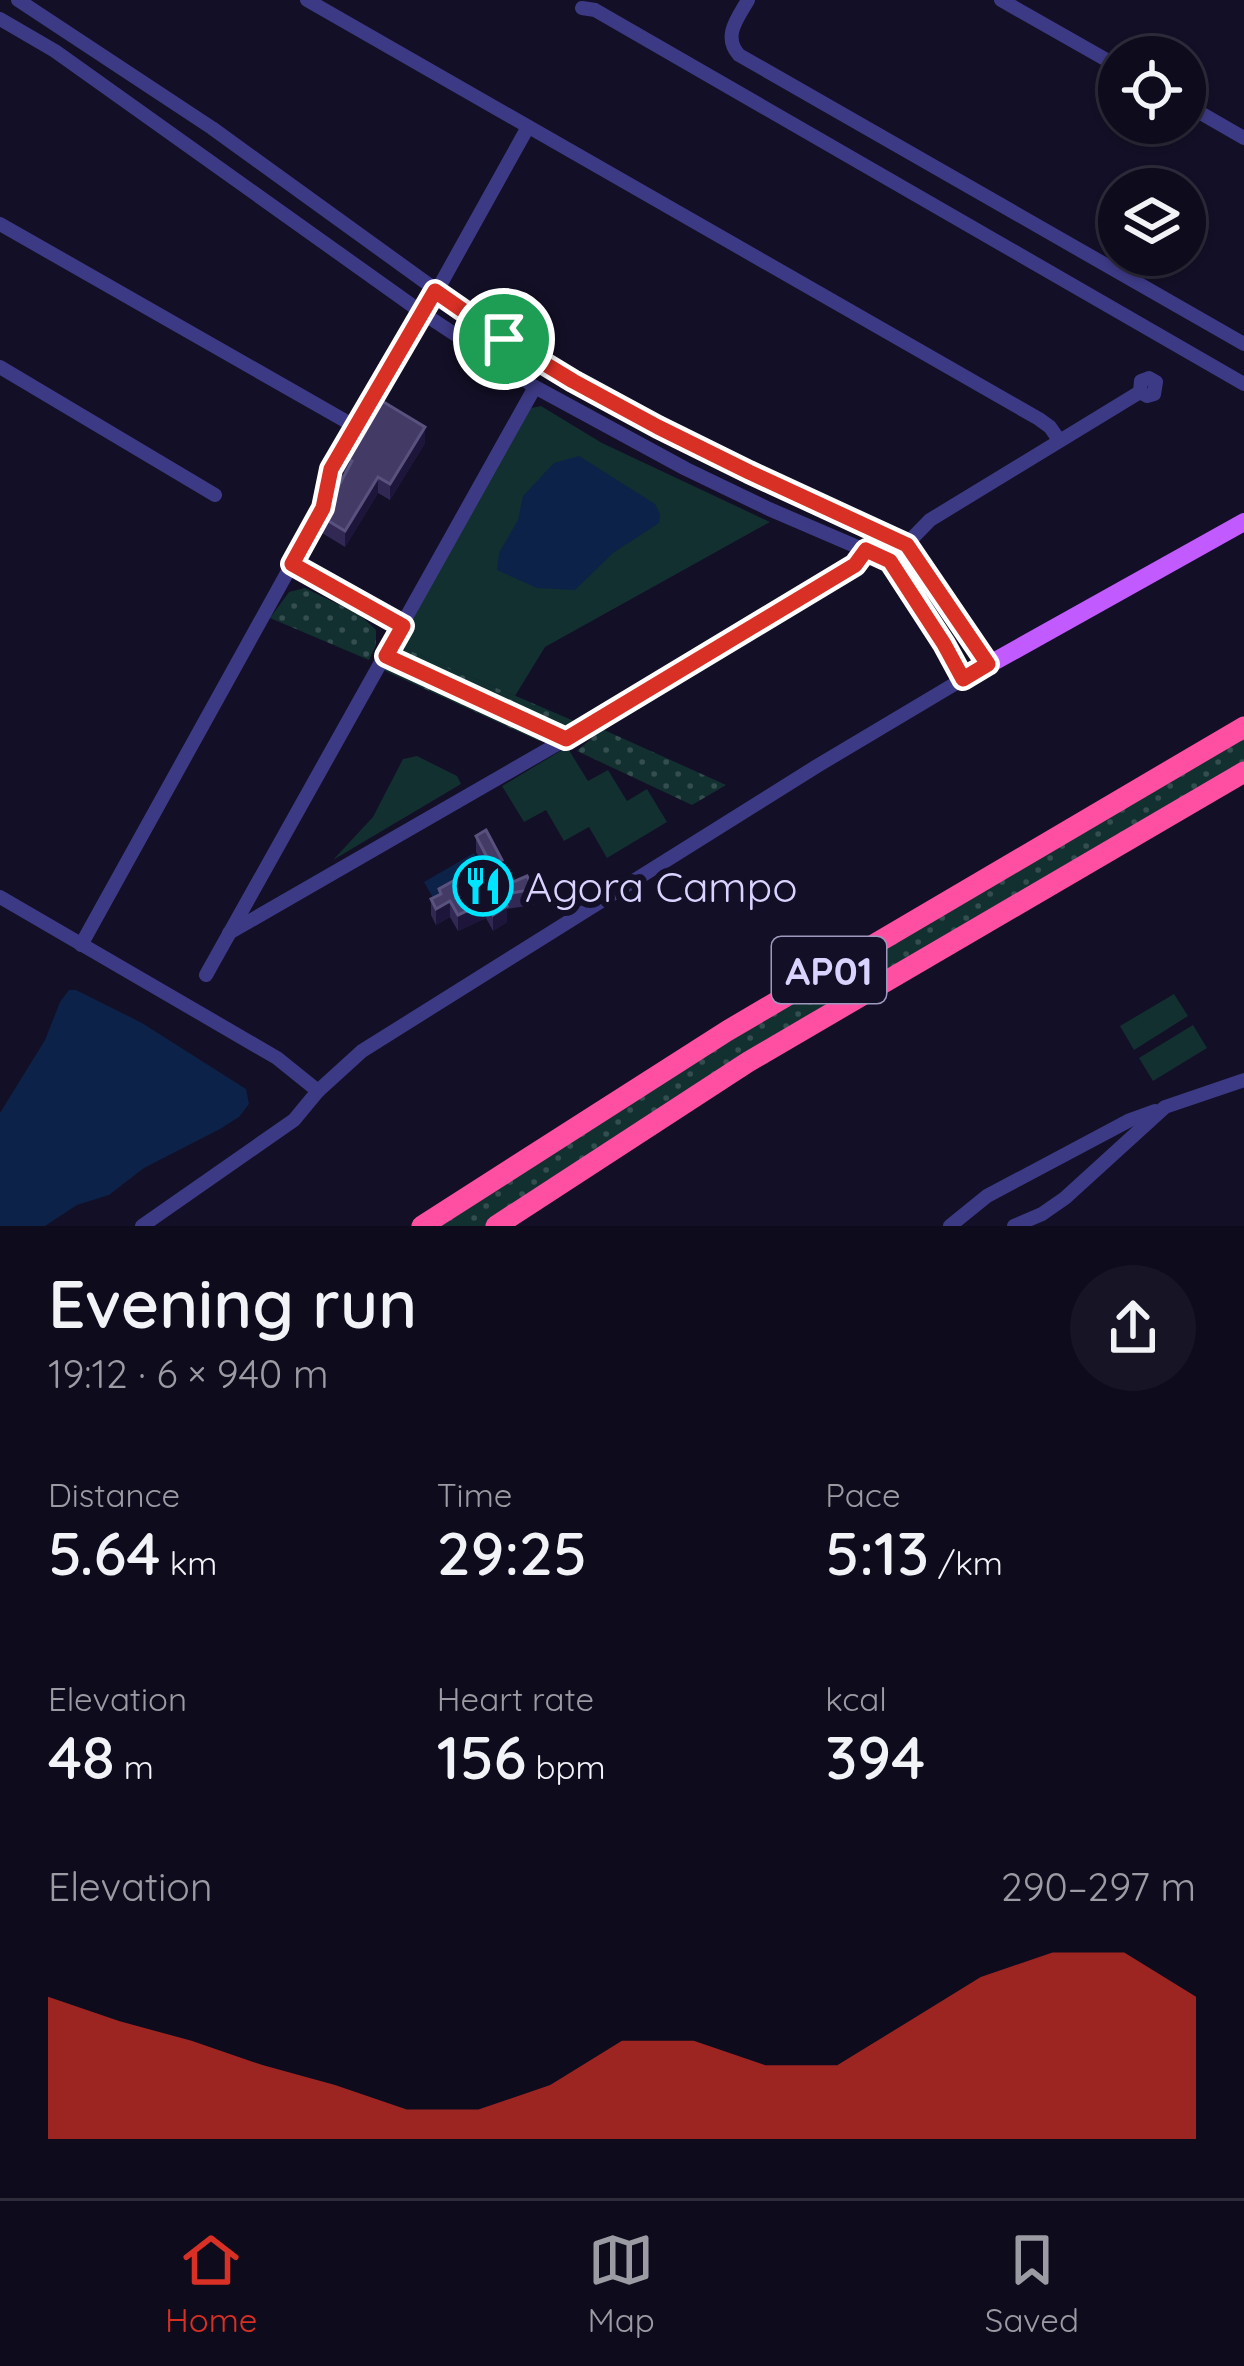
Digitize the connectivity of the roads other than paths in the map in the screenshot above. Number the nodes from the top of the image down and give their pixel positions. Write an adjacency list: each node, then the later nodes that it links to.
1 (18, 0): 12 (street)
2 (307, 0): 9 (street)
3 (748, 0): 14 (street)
4 (1001, 0): 7 (street)
5 (593, 6): 16 (street)
6 (0, 19): 13 (street)
7 (1098, 55)
8 (1206, 116): 10 (street)
9 (528, 127): 12 (street); 20 (street)
10 (1244, 138)
11 (0, 224): 19 (street)
12 (435, 291): 13 (street); 23 (street)
13 (424, 314): 17 (street); 19 (street)
14 (1244, 344)
15 (0, 367): 21 (street)
16 (1244, 384)
17 (535, 387): 24 (street); 27 (street)
18 (1140, 392): 20 (street)
19 (356, 427): 26 (street)
20 (1059, 440): 23 (street)
21 (215, 495)
22 (1244, 522): 29 (main road)
23 (907, 545): 25 (street); 29 (street)
24 (866, 550): 25 (street); 32 (street)
25 (890, 561): 30 (street)
26 (292, 564): 27 (street); 36 (street)
27 (403, 626): 28 (street)
28 (386, 656): 32 (street); 35 (street)
29 (988, 664): 30 (main road)
30 (963, 679): 39 (street)
31 (1244, 727): 42 (highway, AP01)
32 (566, 739): 35 (street)
33 (1244, 772): 43 (highway, AP01)
34 (0, 897): 36 (street)
35 (229, 933): 37 (street)
36 (81, 945): 39 (street)
37 (206, 975)
38 (1244, 1080): 40 (street)
39 (317, 1091): 41 (street)
40 (1165, 1107): 44 (street); 45 (street)
41 (142, 1226)
42 (422, 1226)
43 (496, 1226)
44 (950, 1226)
45 (1014, 1226)

